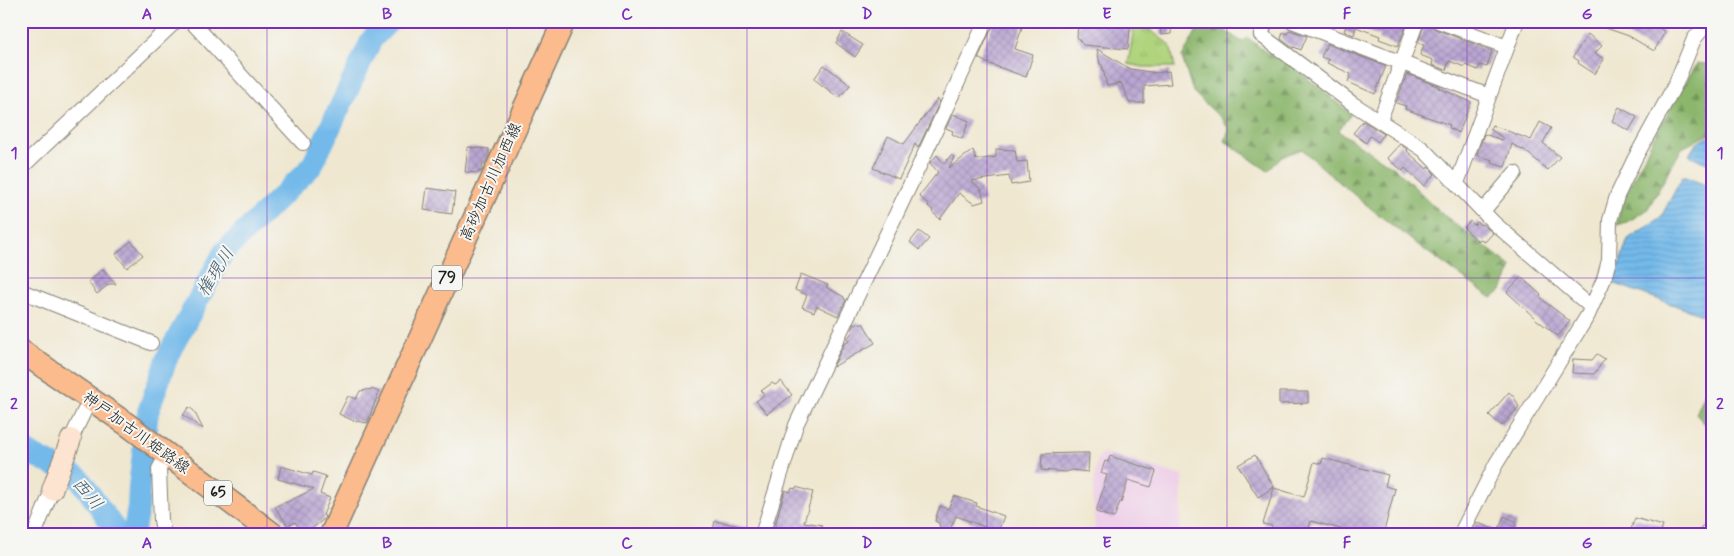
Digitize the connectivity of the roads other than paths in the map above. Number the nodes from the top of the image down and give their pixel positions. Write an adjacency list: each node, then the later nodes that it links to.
1 (176, 21): 17 (street)
2 (191, 21): 16 (street)
3 (564, 21): 32 (main road, 高砂加古川加西線 / 79)
4 (1266, 21): 15 (street)
5 (1292, 21): 11 (street)
6 (1417, 21): 13 (street)
7 (1438, 21): 12 (street)
8 (1517, 21): 12 (street)
9 (1709, 21): 22 (street)
10 (985, 22): 33 (street)
11 (1319, 26): 13 (street)
12 (1507, 47): 14 (street)
13 (1402, 63): 14 (street); 15 (street)
14 (1489, 96): 19 (street)
15 (1380, 120): 19 (street)
16 (303, 142)
17 (21, 168)
18 (1515, 173): 20 (street)
19 (1457, 183): 20 (street)
20 (1483, 211): 22 (street)
21 (21, 292): 23 (street)
22 (1591, 307): 34 (street)
23 (151, 342)
24 (21, 351): 25 (main road, 神戸加古川姫路線 / 65)
25 (90, 399): 26 (street); 27 (main road, 神戸加古川姫路線 / 65)
26 (70, 442): 28 (main road)
27 (164, 453): 29 (main road, 神戸加古川姫路線 / 65); 31 (street)
28 (53, 488): 30 (street)
29 (273, 534)
30 (34, 535)
31 (164, 535)
32 (331, 535)
33 (762, 535)
34 (1460, 535)

